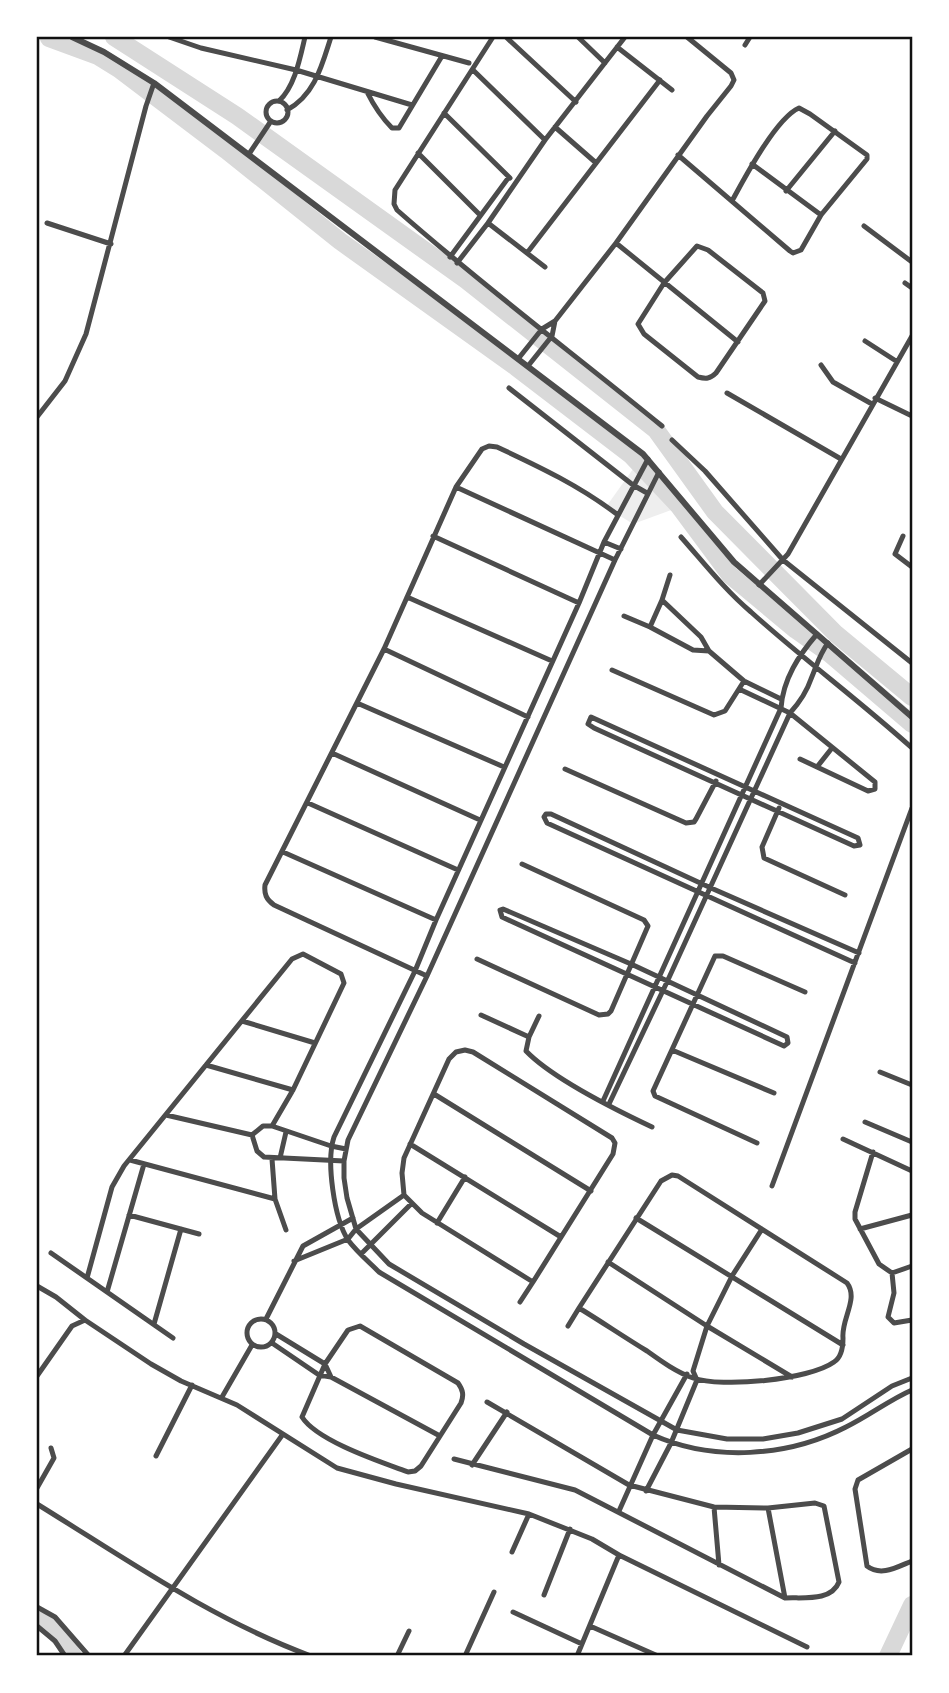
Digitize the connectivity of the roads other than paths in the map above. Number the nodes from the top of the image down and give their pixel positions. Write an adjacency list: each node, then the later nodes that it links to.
1 (72, 37): 21 (street)
2 (169, 37): 17 (street)
3 (305, 37): 17 (street)
4 (331, 37): 19 (street)
5 (375, 37): 14 (street)
6 (493, 37): 18 (street)
7 (506, 37): 25 (street)
8 (578, 37): 16 (street)
9 (625, 37): 13 (street)
10 (687, 37): 35 (street)
11 (750, 37): 12 (street)
12 (745, 45)
13 (617, 47): 16 (street); 20 (street)
14 (442, 56): 15 (street); 26 (street)
15 (469, 63)
16 (605, 63): 25 (street)
17 (296, 70): 19 (street); 24 (street)
18 (473, 70): 28 (street); 32 (street)
19 (318, 76): 23 (street); 27 (street)
20 (660, 80): 22 (street); 36 (street)
21 (153, 86): 33 (street); 48 (street)
22 (672, 90)
23 (367, 92): 26 (street); 26 (street)
24 (279, 101): 27 (street); 29 (street)
25 (576, 102): 30 (street)
26 (412, 105)
27 (288, 110): 29 (street)
28 (444, 113): 34 (street); 38 (street)
29 (271, 121): 33 (street)
30 (555, 127): 32 (street); 36 (street)
31 (835, 131): 37 (street); 40 (street); 43 (street)
32 (545, 140): 39 (street)
33 (251, 151): 63 (street)
34 (418, 153): 42 (street); 50 (street)
35 (678, 155): 41 (street); 47 (street)
36 (595, 162): 49 (street)
37 (752, 164): 40 (street); 41 (street)
38 (509, 177): 39 (street); 42 (street)
39 (516, 181): 45 (street)
40 (786, 191): 43 (street)
41 (732, 201): 43 (street)
42 (480, 215): 50 (street)
43 (821, 215)
44 (47, 223): 48 (street)
45 (488, 223): 49 (street); 52 (street)
46 (864, 226): 51 (street)
47 (617, 243): 54 (street); 57 (street)
48 (111, 244): 71 (street)
49 (527, 253): 53 (street)
50 (450, 257): 52 (street)
51 (912, 262)
52 (457, 263): 58 (street)
53 (545, 267)
54 (664, 283): 62 (street); 62 (street); 62 (street)
55 (905, 284): 56 (street)
56 (912, 288)
57 (555, 321): 58 (street); 59 (street)
58 (542, 328): 59 (street); 63 (street)
59 (552, 336): 65 (street); 72 (street)
60 (912, 336): 64 (street)
61 (865, 341): 64 (street)
62 (737, 342)
63 (520, 356): 65 (street)
64 (896, 361): 69 (street)
65 (531, 363): 75 (street)
66 (821, 365): 69 (street)
67 (509, 388): 77 (street)
68 (727, 393): 74 (street)
69 (873, 401): 70 (street); 74 (street)
70 (912, 416)
71 (37, 417)
72 (662, 426)
73 (672, 440): 88 (street)
74 (841, 459): 88 (street)
75 (646, 462): 76 (street); 77 (street)
76 (658, 473): 79 (street); 91 (street)
77 (633, 485): 79 (street); 80 (street)
78 (456, 487): 80 (street); 81 (street); 86 (street)
79 (647, 493): 85 (street)
80 (618, 514): 84 (street)
81 (433, 536): 92 (street); 94 (street)
82 (903, 536): 89 (street)
83 (681, 537): 101 (street)
84 (604, 542): 85 (street); 86 (street)
85 (621, 549): 87 (street)
86 (600, 553): 87 (street); 94 (street)
87 (615, 560): 109 (street)
88 (783, 560): 91 (street); 103 (street)
89 (912, 567)
90 (670, 575): 93 (street)
91 (762, 583): 97 (street)
92 (407, 597): 99 (street); 102 (street)
93 (662, 600): 96 (street); 100 (street)
94 (579, 603): 102 (street)
95 (624, 616): 96 (street)
96 (650, 627): 100 (street)
97 (816, 636): 98 (street); 101 (street)
98 (827, 644): 104 (street); 117 (street)
99 (384, 649): 113 (street); 116 (street)
100 (709, 652): 106 (street)
101 (800, 656): 104 (street); 112 (street)
102 (552, 661): 107 (street)
103 (912, 663)
104 (814, 666): 115 (street); 121 (street)
105 (612, 670): 108 (street)
106 (744, 681): 108 (street); 112 (street)
107 (542, 685): 109 (street); 110 (street)
108 (739, 688): 114 (street)
109 (555, 690): 111 (street)
110 (538, 694): 111 (street); 116 (street)
111 (551, 699): 132 (street)
112 (781, 699): 114 (street)
113 (357, 703): 122 (street); 124 (street)
114 (781, 708): 115 (street); 129 (street)
115 (790, 713): 120 (street); 131 (street)
116 (528, 717): 124 (street)
117 (912, 717)
118 (643, 739): 119 (street); 119 (street); 127 (street)
119 (639, 748): 128 (street)
120 (832, 748): 125 (street); 125 (street)
121 (912, 748)
122 (332, 753): 136 (street); 141 (street)
123 (800, 758): 125 (street)
124 (504, 767): 130 (street)
125 (817, 767)
126 (565, 769): 128 (street)
127 (719, 775): 128 (street); 129 (street)
128 (715, 782): 133 (street)
129 (746, 786): 131 (street); 133 (street)
130 (495, 789): 132 (street); 137 (street)
131 (755, 790): 134 (street); 135 (street)
132 (508, 794): 138 (street)
133 (743, 795): 134 (street); 147 (street)
134 (751, 798): 140 (street); 148 (street)
135 (782, 802): 140 (street); 140 (street)
136 (308, 803): 143 (street); 146 (street)
137 (489, 803): 138 (street); 141 (street)
138 (502, 808): 160 (street)
139 (912, 808): 157 (street)
140 (778, 811): 150 (street)
141 (481, 820): 146 (street)
142 (618, 845): 144 (street); 144 (street); 147 (street)
143 (283, 852): 153 (street); 163 (street)
144 (615, 853): 149 (street)
145 (522, 864): 162 (street)
146 (458, 870): 153 (street)
147 (702, 884): 148 (street); 149 (street)
148 (711, 888): 151 (street); 152 (street)
149 (698, 892): 151 (street); 166 (street)
150 (845, 894)
151 (707, 896): 154 (street); 167 (street)
152 (778, 918): 154 (street); 157 (street)
153 (436, 920): 158 (street)
154 (775, 926): 161 (street)
155 (557, 932): 156 (street); 156 (street); 162 (street)
156 (553, 941): 164 (street)
157 (859, 953): 161 (street)
158 (422, 957): 160 (street); 163 (street)
159 (477, 959): 164 (street)
160 (433, 961): 165 (street)
161 (855, 963): 213 (street)
162 (631, 964): 164 (street); 166 (street)
163 (415, 971): 165 (street); 173 (street)
164 (626, 974): 168 (street)
165 (426, 976): 174 (street)
166 (657, 979): 167 (street); 168 (street)
167 (667, 982): 169 (street); 171 (street)
168 (654, 988): 169 (street); 191 (street)
169 (663, 991): 172 (street); 191 (street)
170 (805, 992): 171 (street)
171 (695, 996): 172 (street); 178 (street)
172 (692, 1004): 179 (street); 182 (street)
173 (396, 1009): 174 (street); 184 (street)
174 (407, 1014): 186 (street)
175 (481, 1015): 180 (street)
176 (539, 1016): 180 (street)
177 (242, 1021): 181 (street); 181 (street); 183 (street)
178 (760, 1025): 179 (street); 179 (street)
179 (756, 1033)
180 (529, 1037): 191 (street)
181 (315, 1043): 188 (street)
182 (672, 1050): 189 (street); 200 (street)
183 (206, 1065): 188 (street); 192 (street)
184 (366, 1070): 186 (street); 202 (street)
185 (880, 1072): 187 (street)
186 (378, 1076): 203 (street)
187 (912, 1085)
188 (293, 1090): 194 (street)
189 (774, 1093)
190 (434, 1094): 201 (street); 214 (street); 214 (street)
191 (606, 1102): 195 (street)
192 (166, 1115): 197 (street); 207 (street)
193 (865, 1122): 199 (street)
194 (272, 1126): 196 (street); 197 (street)
195 (652, 1127)
196 (286, 1132): 202 (street); 206 (street)
197 (252, 1135): 205 (street)
198 (843, 1139): 204 (street)
199 (912, 1142)
200 (757, 1143)
201 (410, 1144): 212 (street); 215 (street)
202 (331, 1146): 203 (street); 209 (street)
203 (346, 1149): 208 (street)
204 (873, 1152): 211 (street); 225 (street)
205 (272, 1158): 206 (street); 216 (street)
206 (280, 1158): 209 (street)
207 (130, 1160): 210 (street); 240 (street)
208 (344, 1161): 209 (street); 220 (street)
209 (330, 1162): 222 (street)
210 (144, 1164): 216 (street); 218 (street)
211 (912, 1171)
212 (465, 1177): 223 (street); 230 (street)
213 (772, 1186)
214 (591, 1191): 230 (street)
215 (404, 1195): 217 (street); 226 (street)
216 (275, 1199): 228 (street)
217 (412, 1203): 223 (street); 232 (street)
218 (129, 1215): 224 (street); 243 (street)
219 (912, 1215): 225 (street)
220 (353, 1218): 222 (street); 226 (street)
221 (636, 1218): 227 (street); 236 (street); 239 (street)
222 (342, 1223): 231 (street); 235 (street)
223 (437, 1223): 241 (street)
224 (181, 1228): 229 (street); 249 (street)
225 (860, 1228): 238 (street)
226 (356, 1229): 231 (street); 232 (street)
227 (762, 1229): 239 (street); 257 (street)
228 (286, 1230)
229 (199, 1234)
230 (561, 1237): 241 (street)
231 (348, 1239): 234 (street); 235 (street)
232 (371, 1243): 234 (street); 255 (street)
233 (51, 1253): 240 (street)
234 (361, 1254): 258 (street)
235 (294, 1261): 246 (street)
236 (608, 1262): 245 (street); 251 (street)
237 (912, 1266): 238 (street)
238 (892, 1273): 248 (street)
239 (732, 1276): 251 (street); 257 (street)
240 (87, 1278): 243 (street)
241 (533, 1282): 244 (street)
242 (37, 1286): 247 (street)
243 (107, 1292): 249 (street)
244 (520, 1303)
245 (579, 1308): 250 (street); 263 (street)
246 (266, 1319): 252 (street); 256 (street)
247 (85, 1320): 261 (street); 268 (street)
248 (912, 1320)
249 (154, 1324): 253 (street)
250 (568, 1326)
251 (707, 1326): 260 (street); 265 (street)
252 (276, 1334): 254 (street); 259 (street)
253 (173, 1338)
254 (272, 1343): 256 (street); 262 (street)
255 (524, 1344): 258 (street); 273 (street)
256 (252, 1345): 270 (street)
257 (843, 1345): 265 (street)
258 (517, 1354): 276 (street)
259 (325, 1364): 262 (street); 264 (street); 277 (street)
260 (693, 1371): 263 (street); 267 (street)
261 (37, 1374)
262 (319, 1375): 264 (street); 277 (street)
263 (685, 1375): 267 (street); 273 (street)
264 (331, 1377): 277 (street)
265 (793, 1377): 267 (street)
266 (912, 1378): 274 (street)
267 (697, 1380): 274 (street)
268 (192, 1385): 270 (street); 281 (street)
269 (912, 1390): 278 (street)
270 (222, 1397): 275 (street)
271 (487, 1402): 272 (street)
272 (507, 1412): 283 (street); 284 (street)
273 (660, 1422): 274 (street); 276 (street)
274 (677, 1430): 278 (street)
275 (283, 1434): 291 (street); 297 (street)
276 (653, 1435): 278 (street); 284 (street)
277 (440, 1436)
278 (671, 1443): 286 (street)
279 (51, 1448): 285 (street)
280 (912, 1449): 295 (street)
281 (156, 1456)
282 (454, 1459): 283 (street)
283 (472, 1465): 290 (street)
284 (629, 1485): 286 (street); 290 (street)
285 (37, 1488)
286 (646, 1491): 288 (street)
287 (37, 1504): 297 (street)
288 (714, 1507): 289 (street); 296 (street)
289 (768, 1508): 300 (street); 300 (street)
290 (619, 1511): 296 (street)
291 (529, 1514): 292 (street); 293 (street)
292 (570, 1529): 294 (street); 299 (street)
293 (512, 1552)
294 (619, 1555): 304 (street); 307 (street)
295 (912, 1561)
296 (719, 1565): 300 (street)
297 (172, 1587): 308 (street); 311 (street)
298 (494, 1592): 315 (street)
299 (544, 1595)
300 (785, 1598)
301 (37, 1607): 310 (street)
302 (513, 1612): 306 (street)
303 (37, 1626): 309 (street)
304 (590, 1626): 306 (street); 317 (street)
305 (409, 1631): 314 (street)
306 (582, 1644): 316 (street)
307 (807, 1647)
308 (293, 1650): 312 (street); 313 (street)
309 (65, 1656)
310 (89, 1656)
311 (124, 1656)
312 (289, 1656)
313 (311, 1656)
314 (397, 1656)
315 (465, 1656)
316 (577, 1656)
317 (658, 1656)

